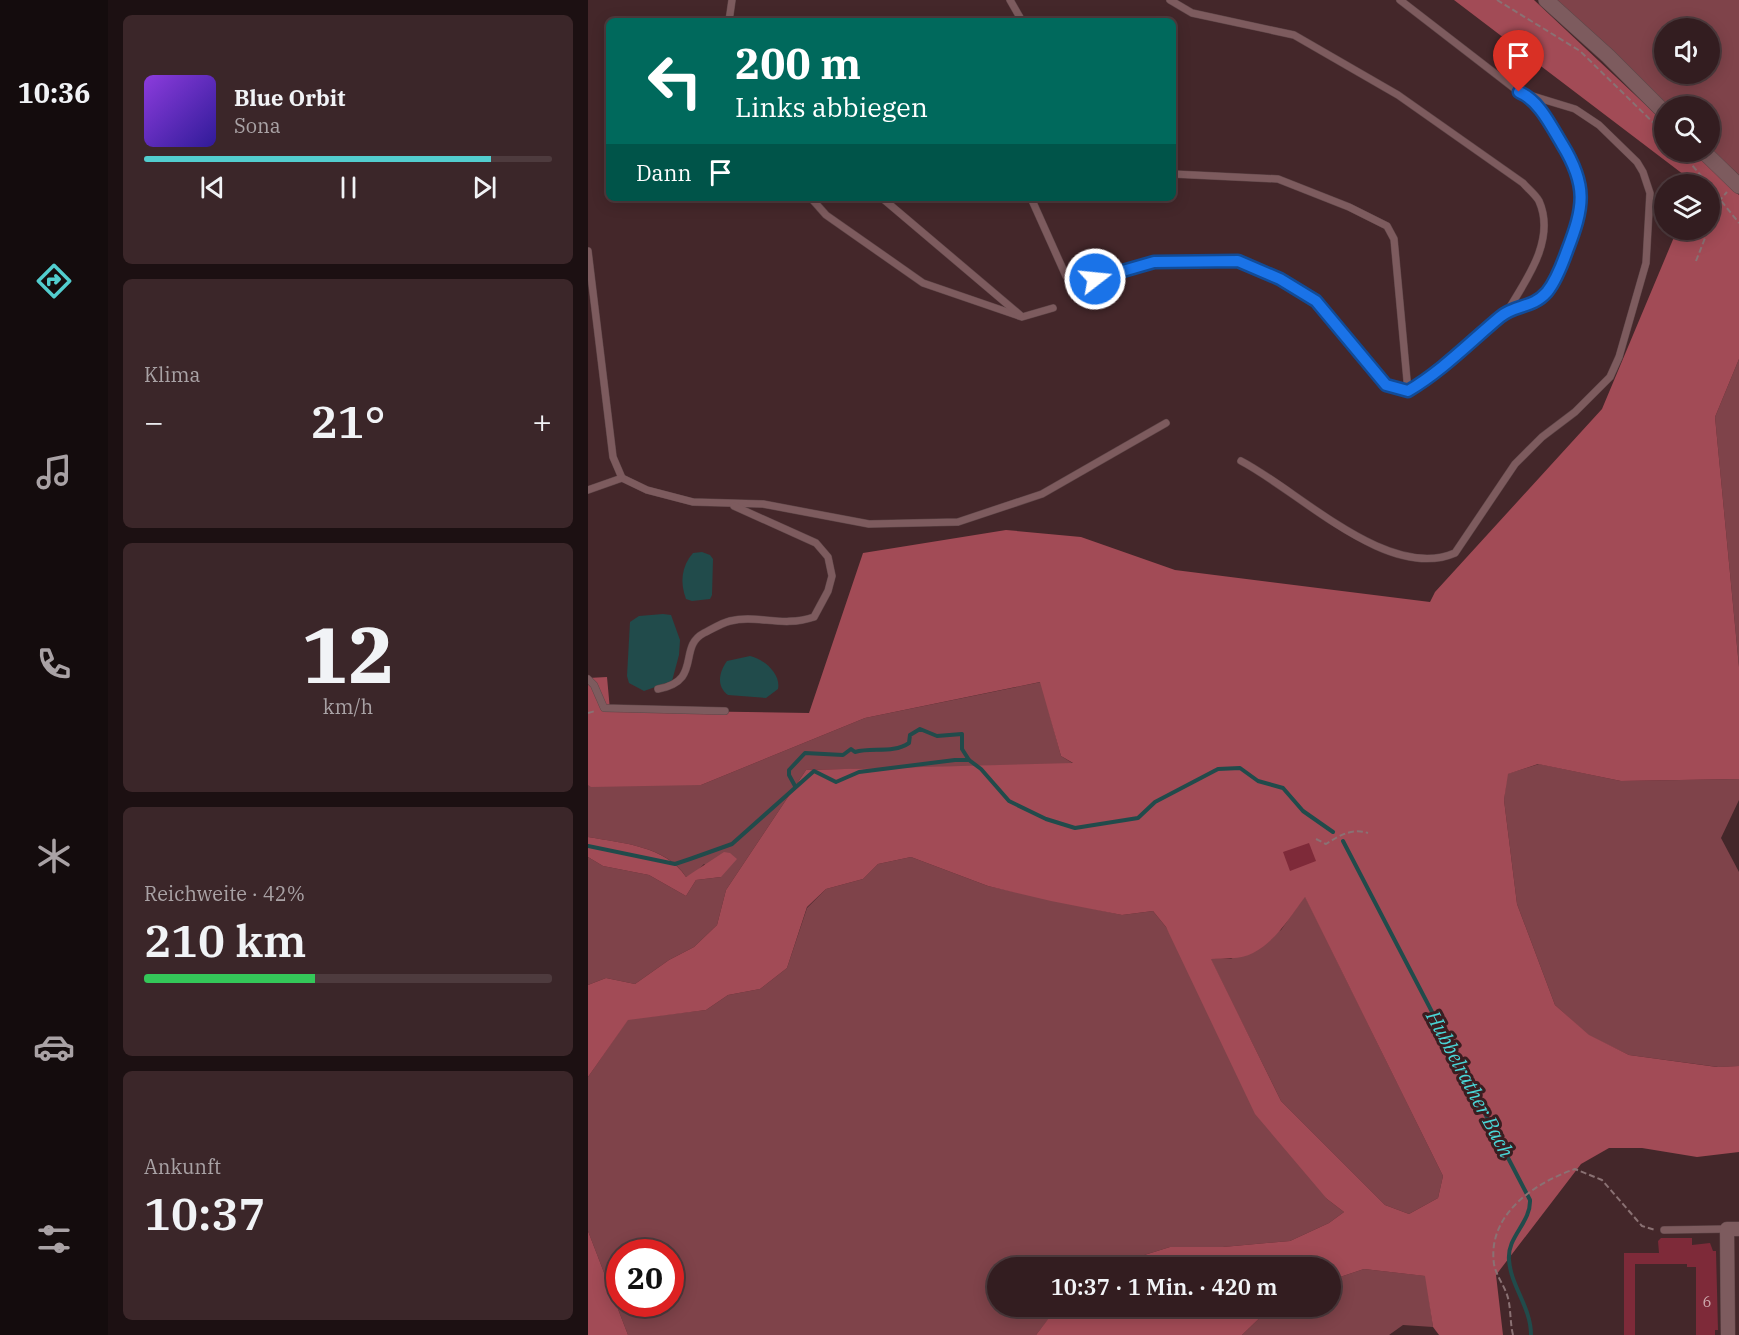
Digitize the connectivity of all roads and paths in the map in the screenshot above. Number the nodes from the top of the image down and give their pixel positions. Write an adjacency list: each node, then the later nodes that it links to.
1 (732, 0): 7 (lane)
2 (1010, 0): 8 (lane)
3 (1170, 0): 26 (lane)
4 (1400, 0): 9 (lane)
5 (1497, 0): 11 (path)
6 (1546, 0): 10 (street)
7 (729, 18)
8 (1020, 18)
9 (1528, 95): 26 (lane); 30 (lane)
10 (1654, 103)
11 (1654, 123)
12 (1690, 162): 15 (path)
13 (1714, 162): 16 (street)
14 (1176, 174): 28 (lane)
15 (1699, 174)
16 (1739, 186)
17 (1720, 200): 21 (path)
18 (813, 201): 27 (lane)
19 (886, 201): 27 (lane)
20 (1032, 201): 28 (lane)
21 (1739, 224)
22 (1704, 240): 24 (path)
23 (588, 251): 31 (lane)
24 (1696, 261)
25 (1053, 308): 27 (lane)
26 (1508, 310): 28 (lane)
27 (1022, 317)
28 (1408, 391)
29 (1166, 423): 33 (lane)
30 (1241, 461)
31 (622, 478): 32 (lane); 33 (lane)
32 (588, 490)
33 (732, 505): 35 (lane)
34 (588, 679): 36 (lane)
35 (658, 689)
36 (725, 711)
37 (1368, 833): 38 (path)
38 (1316, 839)
39 (1733, 1229): 40 (lane); 42 (street)
40 (1664, 1230): 41 (path)
41 (1513, 1335)
42 (1728, 1335)

